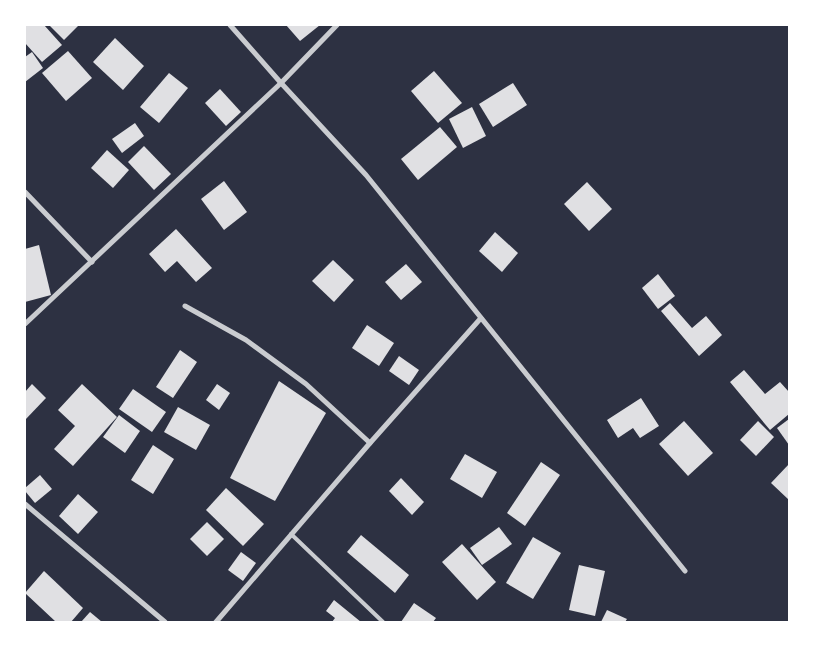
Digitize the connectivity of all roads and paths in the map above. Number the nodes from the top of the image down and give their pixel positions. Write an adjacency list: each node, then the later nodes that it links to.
1 (230, 25): 3 (street)
2 (337, 25): 3 (street)
3 (281, 83): 5 (street); 7 (street)
4 (25, 192): 5 (street)
5 (92, 262): 8 (street)
6 (185, 306): 9 (street)
7 (481, 318): 9 (street); 12 (street)
8 (25, 324)
9 (370, 443): 11 (street)
10 (25, 504): 13 (street)
11 (291, 534): 14 (street); 15 (lane)
12 (684, 571)
13 (165, 622)
14 (216, 622)
15 (383, 622)

